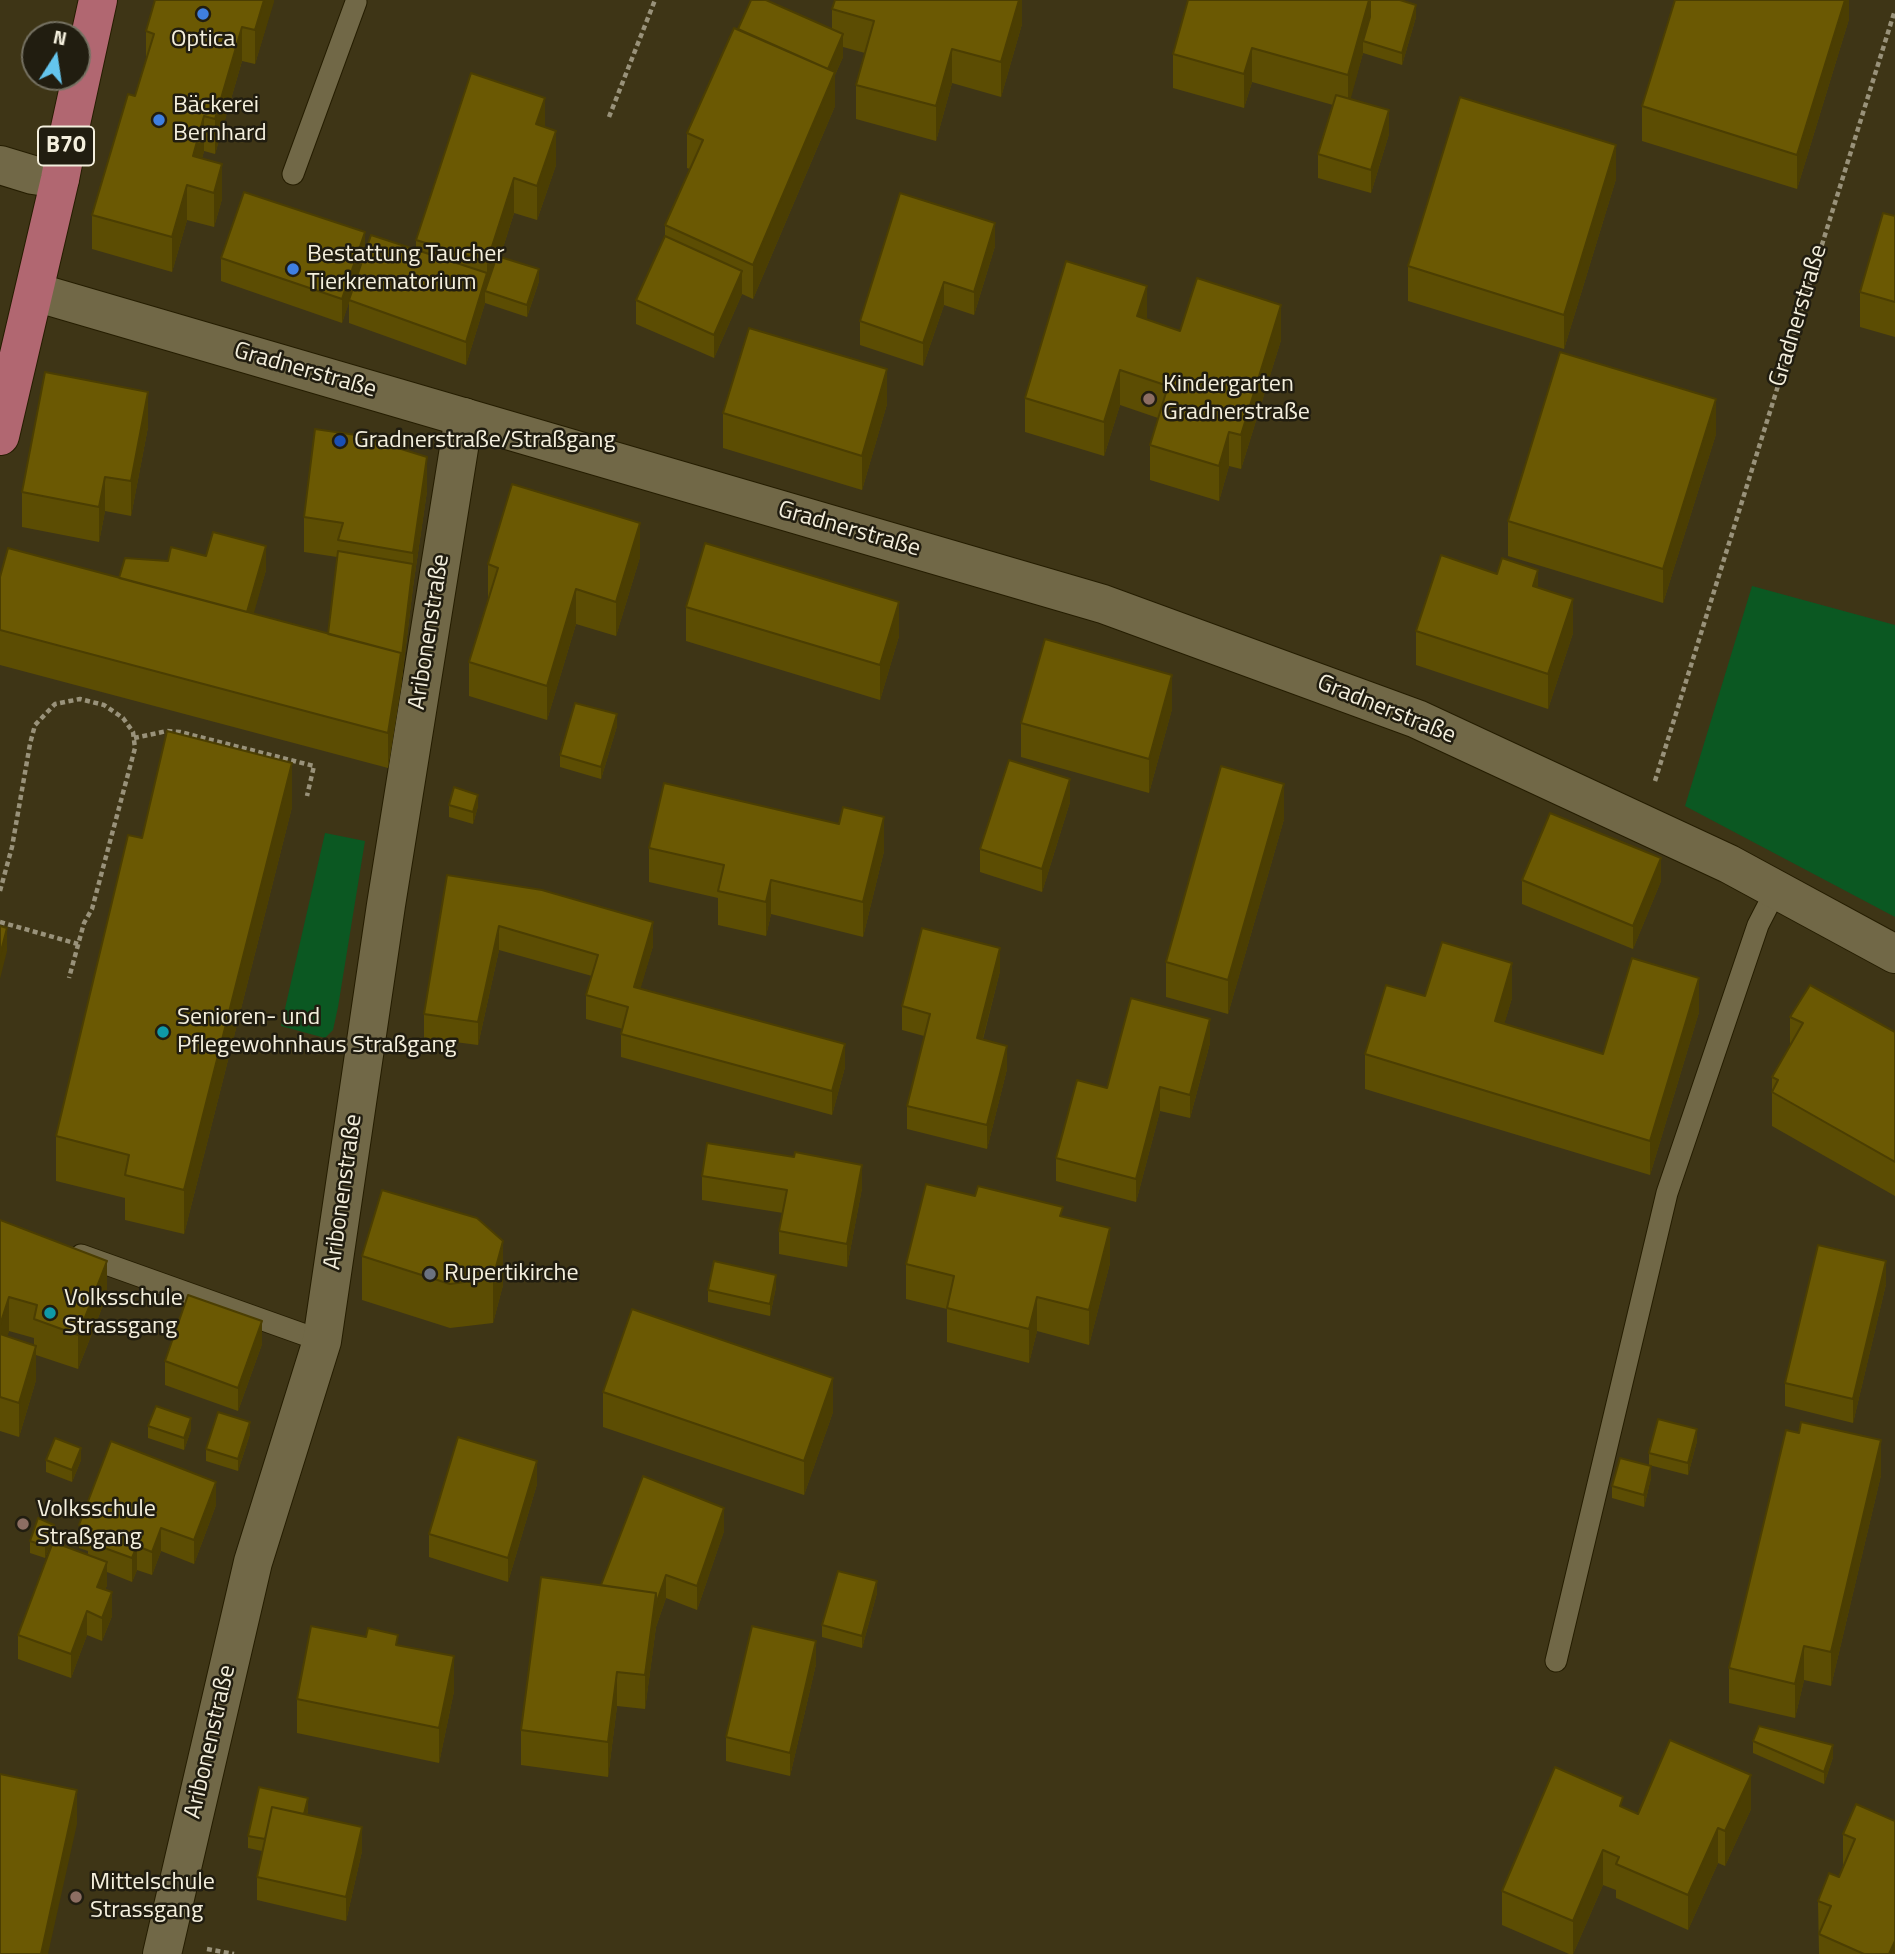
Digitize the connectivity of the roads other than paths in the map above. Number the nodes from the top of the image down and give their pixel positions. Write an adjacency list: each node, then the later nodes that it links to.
1 (98, 0): 5 (main road, B70)
2 (354, 1): 4 (lane)
3 (0, 165): 5 (main road)
4 (293, 174)
5 (60, 179): 6 (main road, B70)
6 (35, 292): 7 (main road, Gradnerstraße); 8 (main road, B70)
7 (464, 417): 9 (main road, Gradnerstraße); 12 (main road, Aribonenstraße)
8 (0, 436)
9 (1776, 890): 10 (main road, Gradnerstraße); 13 (lane)
10 (1895, 954)
11 (63, 1249): 12 (lane)
12 (323, 1341): 14 (main road, Aribonenstraße)
13 (1556, 1661)
14 (162, 1954)

